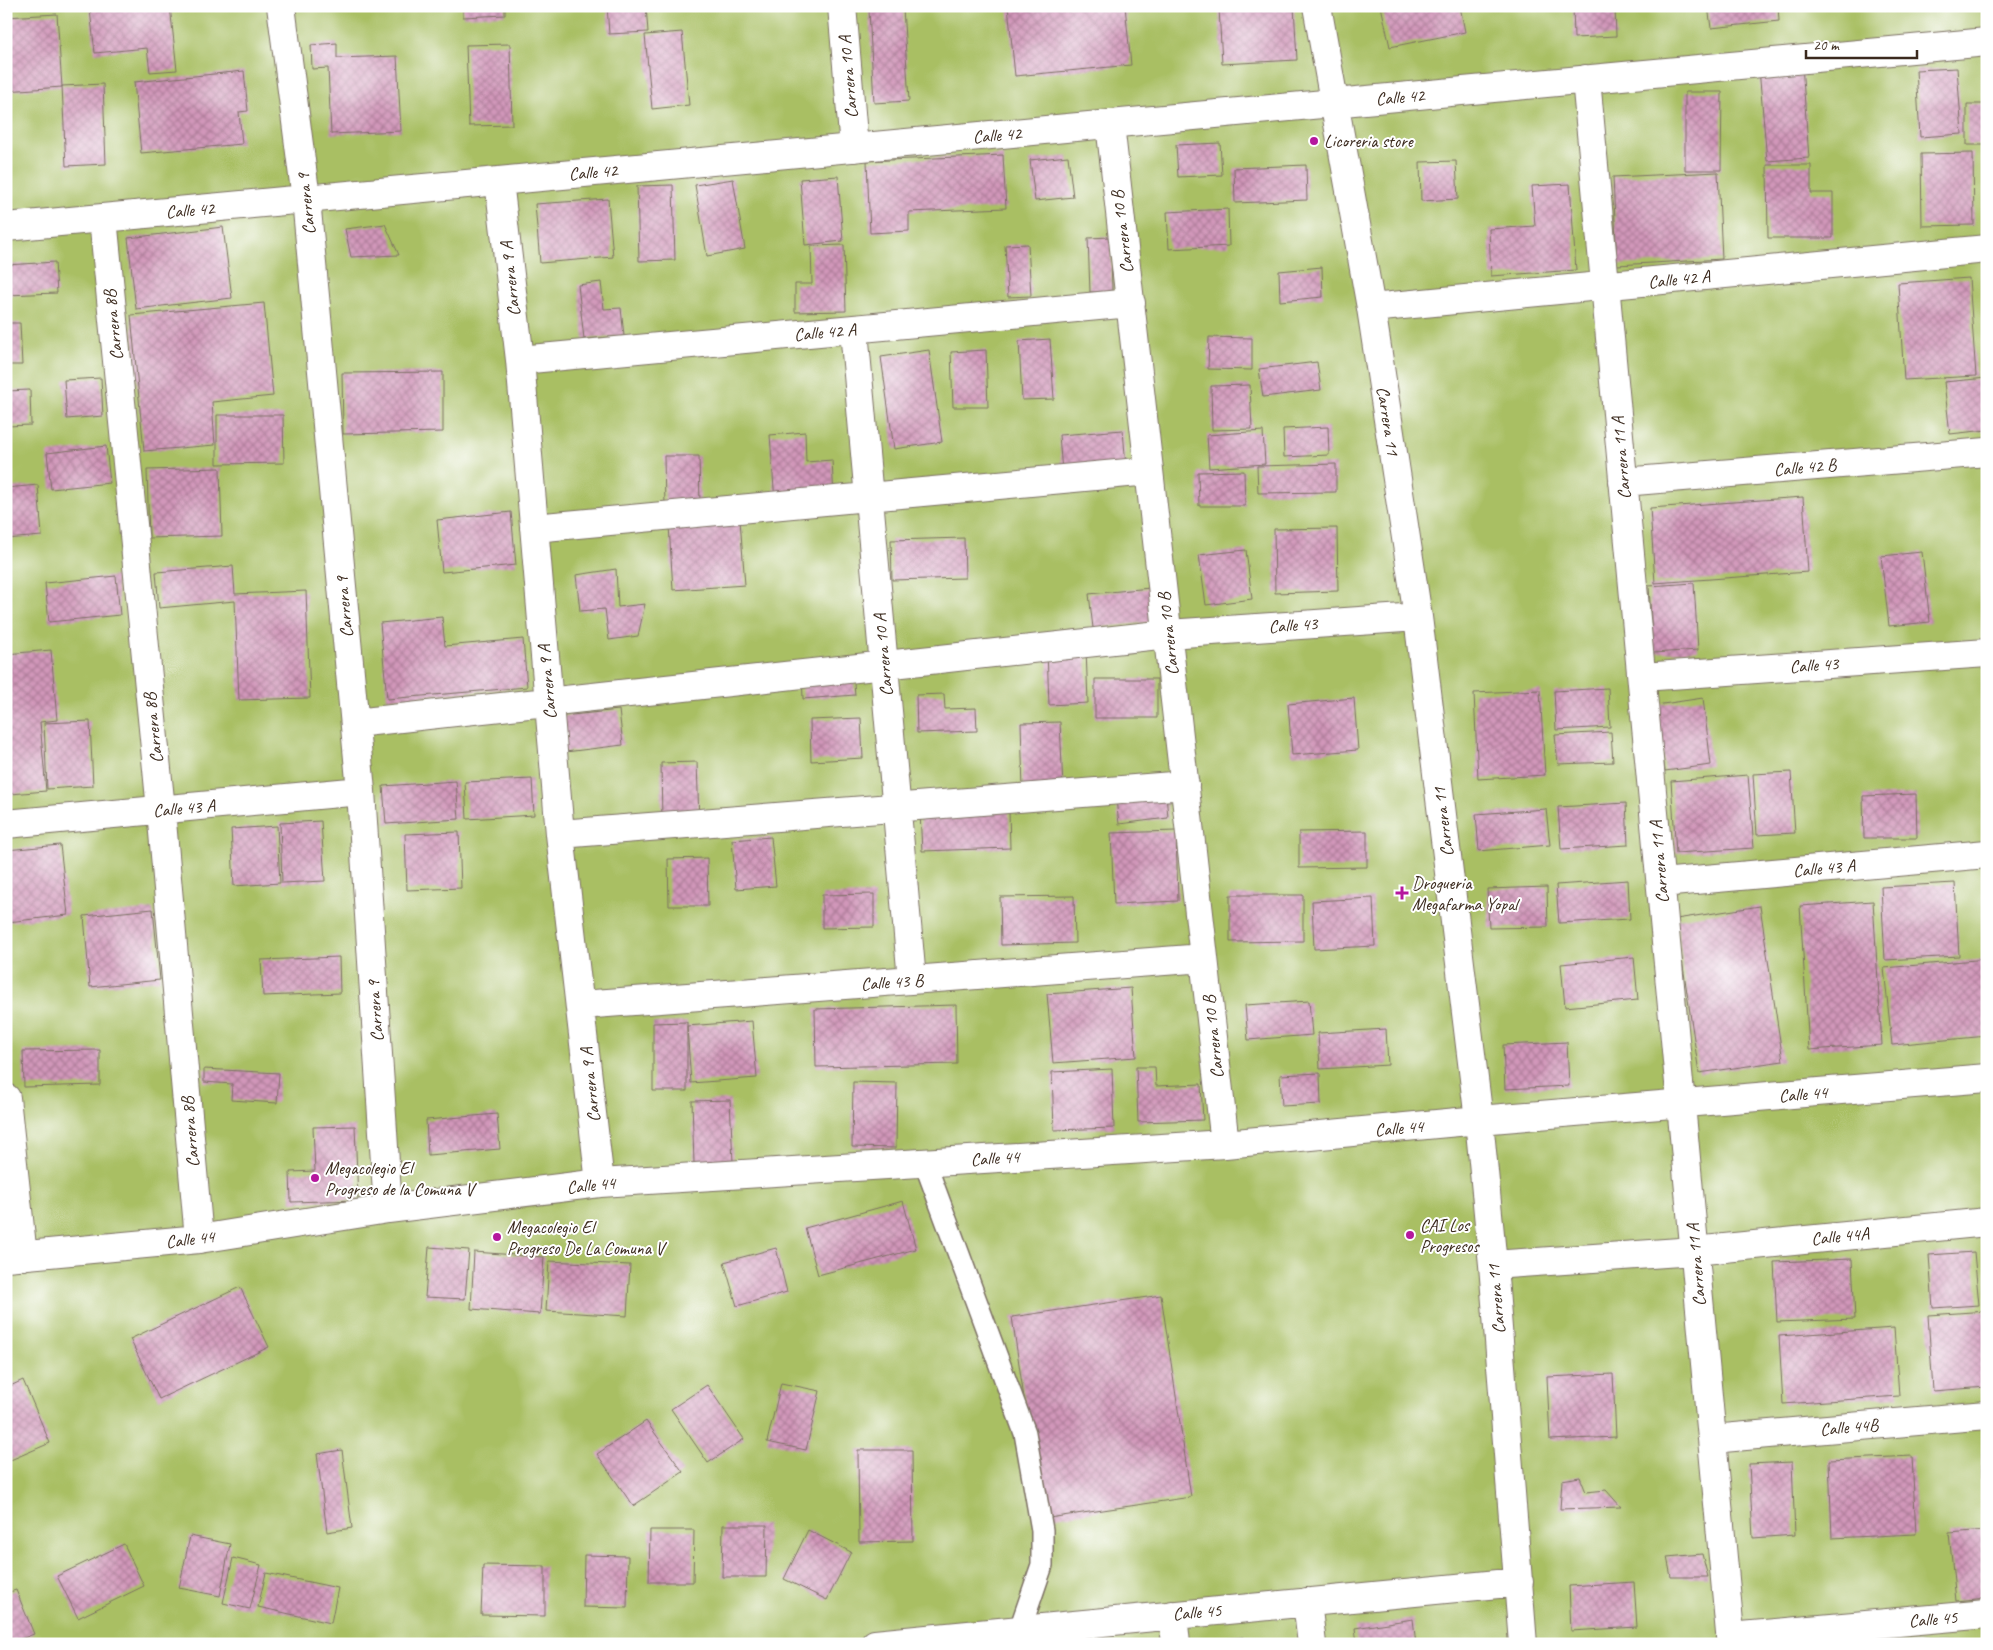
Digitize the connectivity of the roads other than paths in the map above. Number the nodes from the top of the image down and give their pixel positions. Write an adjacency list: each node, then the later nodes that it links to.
1 (281, 6): 10 (street, Carrera 9)
2 (842, 6): 8 (street, Carrera 10 A)
3 (1317, 6): 6 (street, Carrera 11)
4 (1987, 42): 5 (street, Calle 42)
5 (1586, 79): 6 (street, Calle 42); 14 (street, Carrera 11 A)
6 (1335, 103): 7 (street, Calle 42); 16 (street, Carrera 11)
7 (1110, 124): 8 (street, Calle 42); 15 (street, Carrera 10 B)
8 (854, 148): 9 (street, Calle 42)
9 (499, 181): 10 (street, Calle 42); 18 (street, Carrera 9 A)
10 (306, 199): 11 (street, Calle 42); 30 (street, Carrera 9)
11 (103, 218): 12 (street, Calle 42); 34 (street, Carrera 8B)
12 (6, 227)
13 (1987, 249): 14 (street, Calle 42 A)
14 (1605, 287): 16 (street, Calle 42 A); 21 (street, Carrera 11 A)
15 (1131, 303): 17 (street, Calle 42 A); 20 (street, Carrera 10 B)
16 (1370, 308): 24 (street, Carrera 11)
17 (854, 330): 18 (street, Calle 42 A); 22 (street, Carrera 10 A)
18 (520, 360): 23 (street, Carrera 9 A)
19 (1987, 452): 21 (street, Calle 42 B)
20 (1149, 471): 22 (street); 25 (street, Carrera 10 B)
21 (1623, 482): 28 (street, Carrera 11 A)
22 (869, 496): 23 (street); 27 (street, Carrera 10 A)
23 (534, 528): 29 (street, Carrera 9 A)
24 (1418, 617): 25 (street, Calle 43); 45 (street, Carrera 11)
25 (1168, 634): 27 (street, Calle 43); 31 (street, Carrera 10 B)
26 (1987, 653): 28 (street, Calle 43)
27 (884, 665): 29 (street, Calle 43); 33 (street, Carrera 10 A)
28 (1642, 677): 38 (street, Carrera 11 A)
29 (549, 702): 30 (street, Calle 43); 36 (street, Carrera 9 A)
30 (355, 724): 32 (street, Carrera 9)
31 (1185, 785): 33 (street); 39 (street, Carrera 10 B)
32 (361, 791): 34 (street, Calle 43 A); 49 (street, Carrera 9)
33 (897, 807): 36 (street); 40 (street, Carrera 10 A)
34 (161, 810): 35 (street, Calle 43 A); 51 (street, Carrera 8B)
35 (6, 824)
36 (560, 834): 41 (street, Carrera 9 A)
37 (1987, 854): 38 (street, Calle 43 A)
38 (1660, 882): 44 (street, Carrera 11 A)
39 (1204, 958): 40 (street, Calle 43 B); 46 (street, Carrera 10 B)
40 (912, 980): 41 (street, Calle 43 B)
41 (581, 1006): 48 (street, Carrera 9 A)
42 (1987, 1078): 44 (street, Calle 44)
43 (6, 1098): 53 (street)
44 (1681, 1104): 45 (street, Calle 44); 52 (street, Carrera 11 A)
45 (1479, 1120): 46 (street, Calle 44); 54 (street, Carrera 11)
46 (1225, 1144): 47 (street, Calle 44)
47 (925, 1163): 48 (street, Calle 44); 61 (lane)
48 (600, 1184): 49 (street, Calle 44)
49 (388, 1209): 51 (street, Calle 44)
50 (1987, 1222): 52 (street, Calle 44A)
51 (200, 1238): 53 (street, Calle 44)
52 (1694, 1251): 54 (street, Calle 44A); 56 (street, Carrera 11 A)
53 (15, 1256)
54 (1493, 1265): 57 (street, Carrera 11)
55 (1987, 1415): 56 (street, Calle 44B)
56 (1712, 1438): 62 (street, Carrera 11 A)
57 (1520, 1582): 58 (street, Calle 45); 66 (street, Carrera 11)
58 (1307, 1602): 60 (street, Calle 45); 65 (street)
59 (1987, 1614): 62 (street, Calle 45)
60 (1173, 1615): 61 (street, Calle 45); 64 (street)
61 (1038, 1633): 63 (street, Calle 45)
62 (1731, 1640)
63 (882, 1643)
64 (1176, 1644)
65 (1312, 1644)
66 (1523, 1644)

